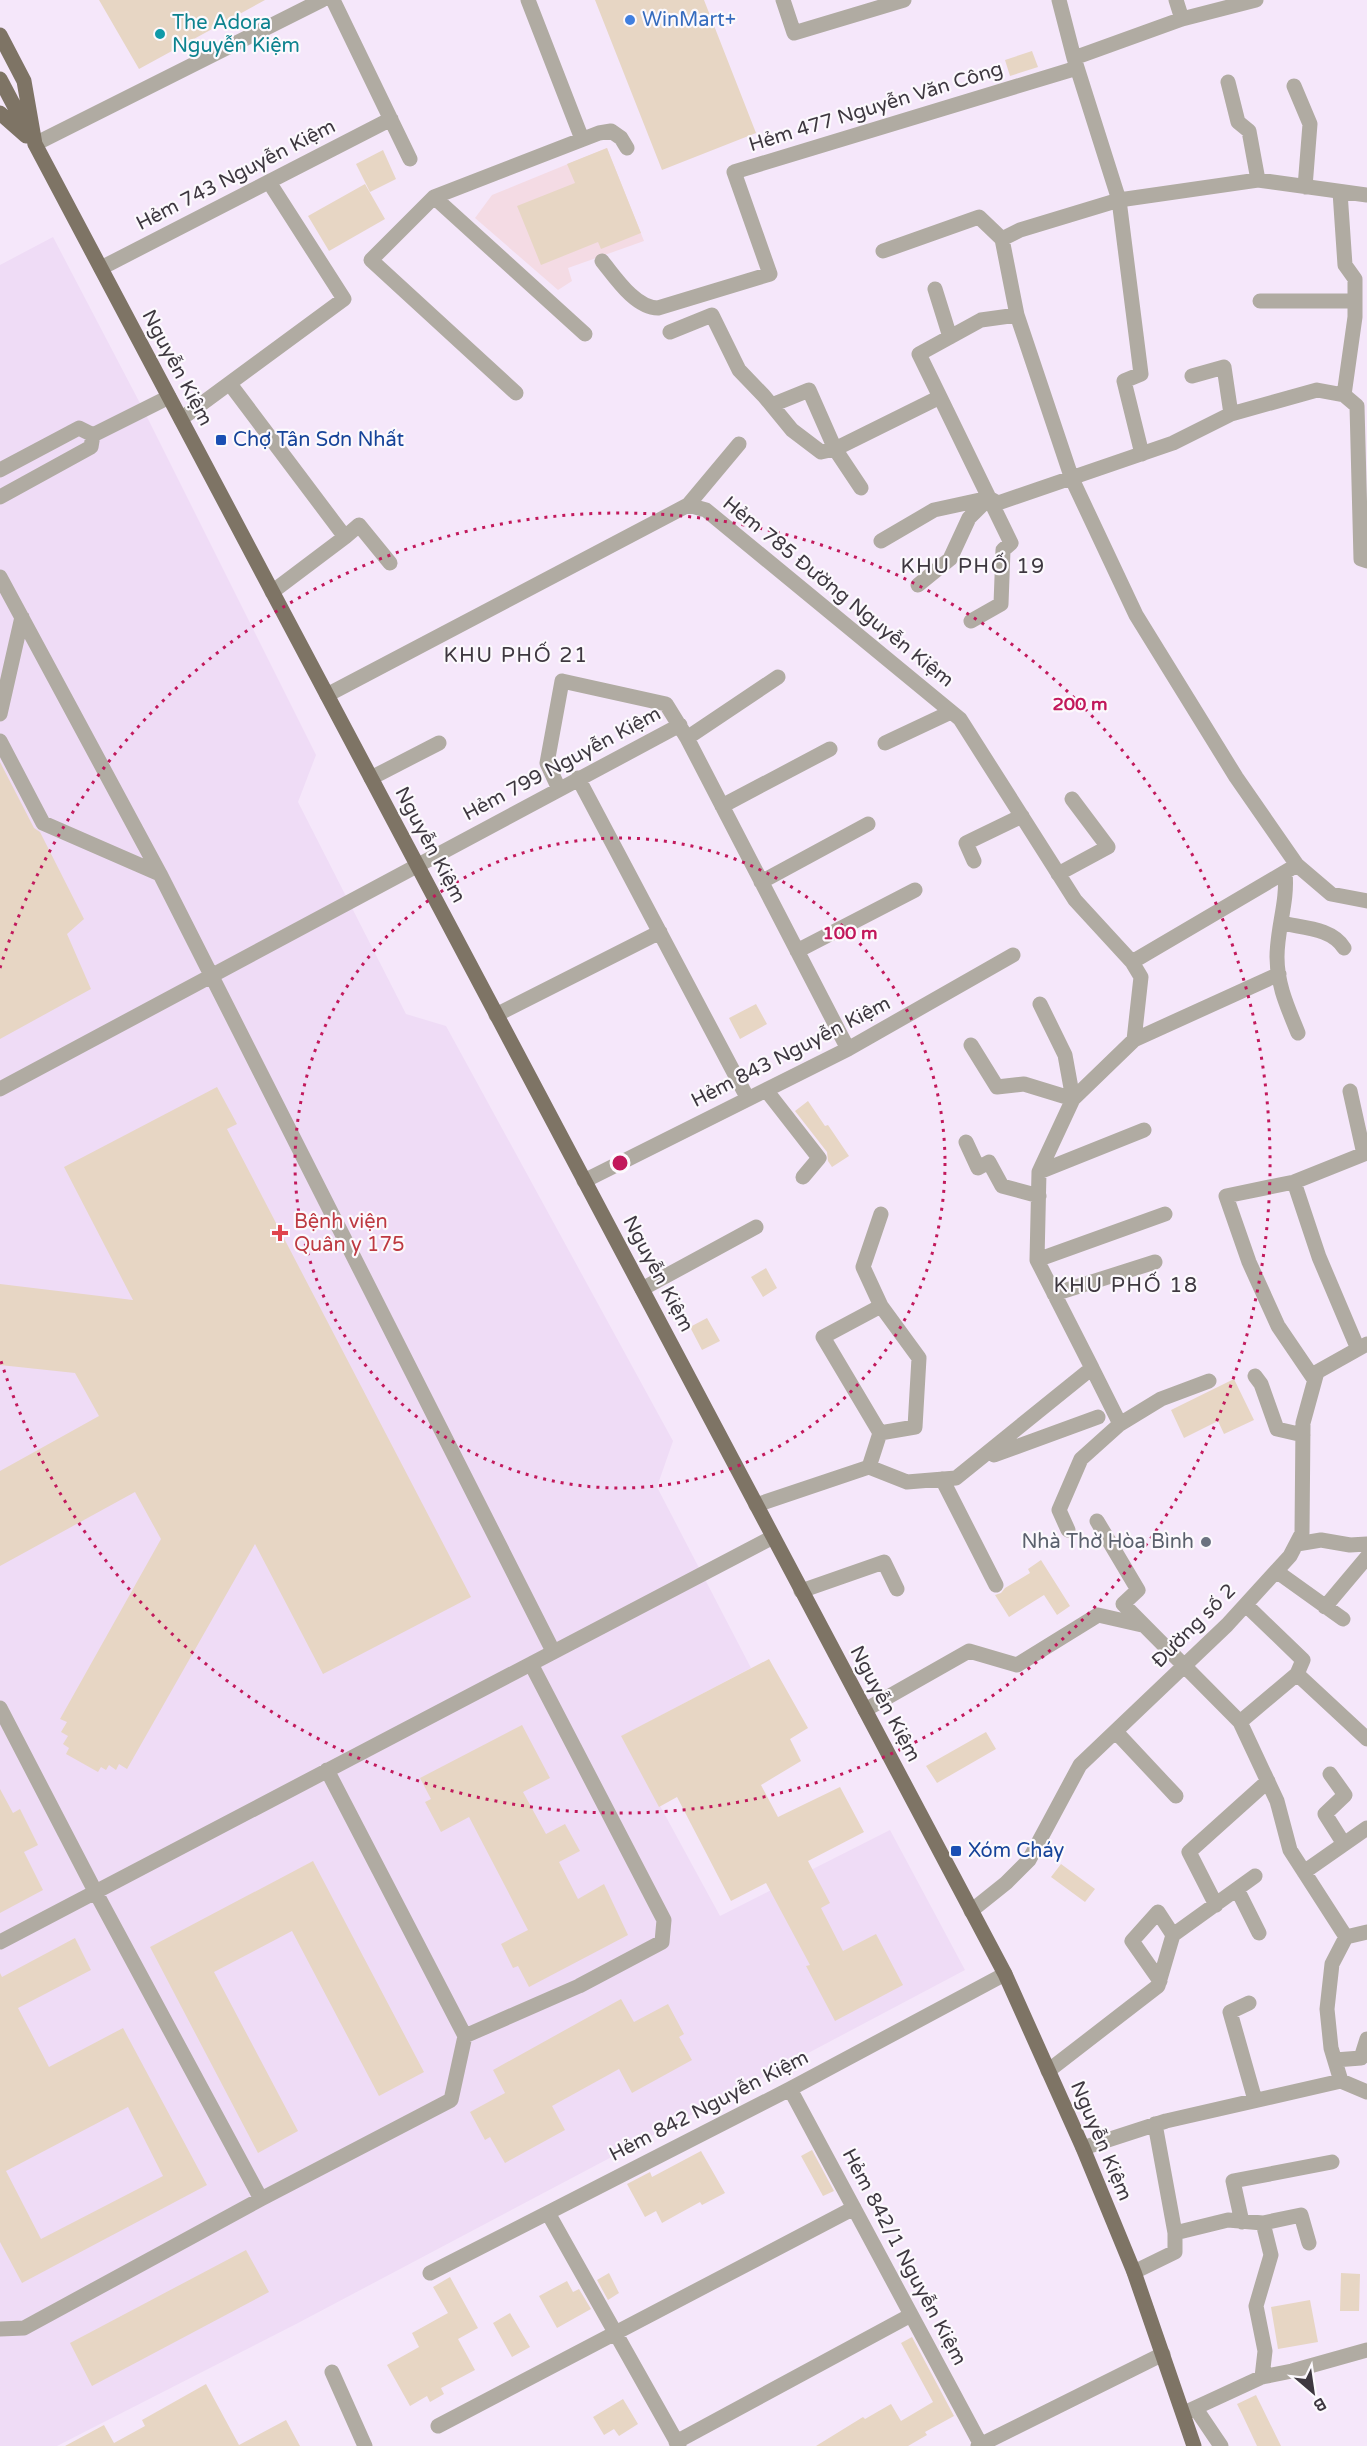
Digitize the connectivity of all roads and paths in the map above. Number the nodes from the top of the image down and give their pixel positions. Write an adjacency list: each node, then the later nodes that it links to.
1 (322, 0): 18 (street)
2 (333, 0): 16 (street)
3 (528, 0): 17 (street)
4 (783, 0): 5 (street)
5 (904, 0)
6 (1059, 0): 11 (street)
7 (1176, 0): 9 (street)
8 (1256, 0): 9 (street)
9 (1182, 19): 11 (street)
10 (0, 35): 18 (main road, Nguyễn Kiệm)
11 (1076, 63): 27 (street); 30 (street, Hẻm 477 Nguyễn Văn Công)
12 (1228, 81): 21 (street)
13 (3, 85): 18 (main road)
14 (1294, 86): 23 (street)
15 (0, 113): 18 (main road, Nguyễn Kiệm)
16 (392, 119): 20 (street); 22 (street, Hẻm 743 Nguyễn Kiệm)
17 (582, 139): 19 (street); 26 (street)
18 (35, 144): 31 (main road, Nguyễn Kiệm)
19 (627, 148)
20 (410, 159)
21 (1258, 180): 23 (street); 27 (street)
22 (269, 182): 31 (street, Hẻm 743 Nguyễn Kiệm); 41 (street)
23 (1305, 187): 24 (street)
24 (1340, 192): 25 (street); 34 (street)
25 (1367, 195)
26 (434, 197): 38 (street); 42 (street)
27 (1119, 200): 28 (street); 53 (street)
28 (1002, 239): 29 (street); 35 (street)
29 (883, 251)
30 (602, 261)
31 (100, 268): 44 (main road, Nguyễn Kiệm)
32 (935, 289): 39 (street)
33 (1260, 301): 34 (street)
34 (1355, 301): 36 (street)
35 (1017, 315): 39 (street); 55 (street)
36 (1361, 319): 43 (street)
37 (670, 332): 46 (street)
38 (585, 334)
39 (950, 337): 45 (street)
40 (1192, 376): 48 (street)
41 (230, 384): 49 (street); 61 (street)
42 (516, 393)
43 (1344, 395): 47 (street); 48 (street)
44 (169, 397): 49 (main road, Nguyễn Kiệm); 50 (street)
45 (940, 397): 52 (street); 59 (street)
46 (772, 405): 52 (street); 52 (street)
47 (1362, 408): 57 (street)
48 (1231, 414): 53 (street)
49 (181, 419): 67 (main road, Nguyễn Kiệm)
50 (93, 435): 54 (street); 58 (street)
51 (740, 444): 60 (street)
52 (835, 449): 56 (street)
53 (1142, 454): 55 (street)
54 (0, 470)
55 (1072, 479): 59 (street); 88 (street)
56 (861, 488)
57 (1363, 496): 63 (street)
58 (0, 497)
59 (989, 498): 62 (street); 66 (street); 69 (street)
60 (688, 505): 71 (street); 72 (street, Hẻm 785 Đường Nguyễn Kiệm)
61 (345, 537): 64 (street); 67 (street)
62 (881, 540)
63 (1364, 560)
64 (390, 563)
65 (0, 577): 68 (street)
66 (918, 585)
67 (272, 592): 71 (main road, Nguyễn Kiệm)
68 (22, 617): 73 (street); 89 (street)
69 (971, 621)
70 (778, 676): 74 (street, Hẻm 799 Nguyễn Kiệm)
71 (327, 695): 79 (main road, Nguyễn Kiệm)
72 (951, 712): 77 (street); 84 (street, Hẻm 785 Đường Nguyễn Kiệm)
73 (0, 714)
74 (683, 731): 80 (street, Hẻm 799 Nguyễn Kiệm); 81 (street); 83 (street)
75 (0, 741): 89 (street)
76 (439, 743): 79 (street)
77 (885, 743)
78 (830, 749): 83 (street)
79 (371, 778): 87 (main road, Nguyễn Kiệm)
80 (579, 778): 81 (street, Hẻm 799 Nguyễn Kiệm); 95 (street)
81 (559, 789): 87 (street, Hẻm 799 Nguyễn Kiệm)
82 (1072, 799): 90 (street)
83 (722, 806): 91 (street)
84 (1022, 816): 86 (street); 90 (street, Hẻm 785 Đường Nguyễn Kiệm)
85 (868, 824): 91 (street)
86 (974, 861)
87 (417, 865): 101 (street, Hẻm 799 Nguyễn Kiệm); 103 (main road, Nguyễn Kiệm)
88 (1291, 869): 93 (street); 94 (street); 99 (street)
89 (160, 874): 101 (street)
90 (1058, 874): 99 (street, Hẻm 785 Đường Nguyễn Kiệm)
91 (761, 882): 97 (street)
92 (915, 890): 97 (street)
93 (1367, 901)
94 (1282, 923): 96 (street); 100 (street)
95 (660, 932): 103 (street); 111 (street)
96 (1344, 948)
97 (797, 951): 107 (street)
98 (1013, 955): 107 (street, Hẻm 843 Nguyễn Kiệm)
99 (1132, 962): 105 (street)
100 (1279, 974): 104 (street); 105 (street)
101 (211, 976): 108 (street, Hẻm 799 Nguyễn Kiệm); 154 (street)
102 (1040, 1004): 112 (street)
103 (496, 1015): 117 (main road, Nguyễn Kiệm)
104 (1298, 1033)
105 (1134, 1040): 112 (street)
106 (971, 1044): 112 (street)
107 (848, 1049): 109 (street, Hẻm 843 Nguyễn Kiệm)
108 (0, 1089)
109 (766, 1090): 111 (street, Hẻm 843 Nguyễn Kiệm); 116 (street)
110 (1350, 1091): 118 (street)
111 (748, 1099): 117 (street, Hẻm 843 Nguyễn Kiệm)
112 (1073, 1099): 115 (street)
113 (1144, 1130): 115 (street)
114 (966, 1142): 119 (street)
115 (1039, 1172): 119 (street)
116 (803, 1177)
117 (584, 1180): 125 (main road, Nguyễn Kiệm)
118 (1294, 1182): 128 (street); 131 (street)
119 (1039, 1196): 123 (street)
120 (881, 1214): 127 (street)
121 (1165, 1214): 123 (street)
122 (756, 1227): 125 (street)
123 (1037, 1260): 126 (street)
124 (1155, 1262): 126 (street)
125 (642, 1289): 140 (main road, Nguyễn Kiệm)
126 (1054, 1294): 129 (street)
127 (881, 1306): 135 (street); 135 (street)
128 (1362, 1347): 131 (street)
129 (1092, 1368): 133 (street); 137 (street)
130 (1255, 1376): 136 (street)
131 (1314, 1379): 136 (street, Đường số 2)
132 (1209, 1381): 133 (street)
133 (1117, 1417): 142 (street)
134 (1098, 1418): 137 (street)
135 (880, 1433): 138 (street)
136 (1303, 1435): 144 (street, Đường số 2)
137 (979, 1461): 139 (street)
138 (868, 1467): 139 (street); 140 (street)
139 (942, 1479): 147 (street)
140 (756, 1505): 143 (main road, Nguyễn Kiệm)
141 (1097, 1521): 153 (street)
142 (1068, 1530)
143 (773, 1537): 149 (main road, Nguyễn Kiệm); 154 (street)
144 (1297, 1544): 145 (street); 146 (street, Đường số 2)
145 (1364, 1551): 151 (street)
146 (1276, 1571): 150 (street, Đường số 2); 151 (street)
147 (996, 1585)
148 (897, 1589): 149 (street)
149 (801, 1590): 159 (main road, Nguyễn Kiệm)
150 (1246, 1605): 156 (street, Đường số 2); 157 (street)
151 (1325, 1607): 152 (street)
152 (1343, 1619)
153 (1142, 1625): 156 (street); 159 (street)
154 (554, 1652): 155 (street)
155 (531, 1664): 163 (street); 183 (street)
156 (1185, 1665): 160 (street); 162 (street, Đường số 2)
157 (1297, 1674): 160 (street); 161 (street)
158 (0, 1708): 172 (street)
159 (865, 1710): 174 (main road, Nguyễn Kiệm)
160 (1240, 1722): 165 (street)
161 (1364, 1730)
162 (1116, 1732): 166 (street); 174 (street, Đường số 2)
163 (327, 1770): 172 (street); 183 (street)
164 (1330, 1774): 168 (street)
165 (1268, 1781): 169 (street); 173 (street)
166 (1176, 1796)
167 (1367, 1828): 168 (street)
168 (1344, 1844): 169 (street)
169 (1304, 1872): 178 (street)
170 (1255, 1876): 171 (street)
171 (1237, 1889): 173 (street); 176 (street)
172 (95, 1891): 179 (street); 195 (street)
173 (1216, 1905): 177 (street)
174 (971, 1911): 180 (main road, Nguyễn Kiệm)
175 (1367, 1932): 178 (street)
176 (1259, 1933)
177 (1173, 1935): 181 (street); 181 (street)
178 (1346, 1938): 185 (street)
179 (0, 1942)
180 (1005, 1974): 187 (main road, Nguyễn Kiệm); 189 (street, Hẻm 842 Nguyễn Kiệm)
181 (1160, 1981): 187 (street)
182 (1250, 2003): 191 (street)
183 (465, 2036): 195 (street)
184 (1367, 2039): 186 (street)
185 (1335, 2060): 186 (street); 188 (street)
186 (1364, 2060)
187 (1048, 2071): 193 (main road, Nguyễn Kiệm)
188 (1341, 2081): 190 (street); 191 (street)
189 (790, 2089): 196 (street, Hẻm 842/1 Nguyễn Kiệm); 197 (street, Hẻm 842 Nguyễn Kiệm)
190 (1367, 2092)
191 (1256, 2100): 192 (street)
192 (1155, 2124): 193 (street); 200 (street)
193 (1083, 2148): 203 (main road, Nguyễn Kiệm)
194 (1332, 2162): 198 (street)
195 (261, 2199): 205 (street)
196 (855, 2208): 204 (street, Hẻm 842/1 Nguyễn Kiệm); 206 (street)
197 (548, 2212): 202 (street, Hẻm 842 Nguyễn Kiệm); 206 (street)
198 (1242, 2222): 199 (street); 200 (street)
199 (1263, 2223): 201 (street); 210 (street)
200 (1175, 2233): 203 (street)
201 (1309, 2243)
202 (430, 2272)
203 (1134, 2272): 208 (main road, Nguyễn Kiệm)
204 (911, 2315): 213 (street); 214 (street, Hẻm 842/1 Nguyễn Kiệm)
205 (0, 2329)
206 (615, 2333): 212 (street); 213 (street)
207 (1367, 2350): 210 (street)
208 (1163, 2354): 211 (main road, Nguyễn Kiệm); 214 (street)
209 (332, 2372): 215 (street)
210 (1262, 2377): 211 (street)
211 (1190, 2411): 216 (main road, Nguyễn Kiệm); 217 (street)
212 (438, 2426)
213 (678, 2444)
214 (980, 2445)
215 (365, 2446)
216 (1194, 2446)
217 (1221, 2446)

